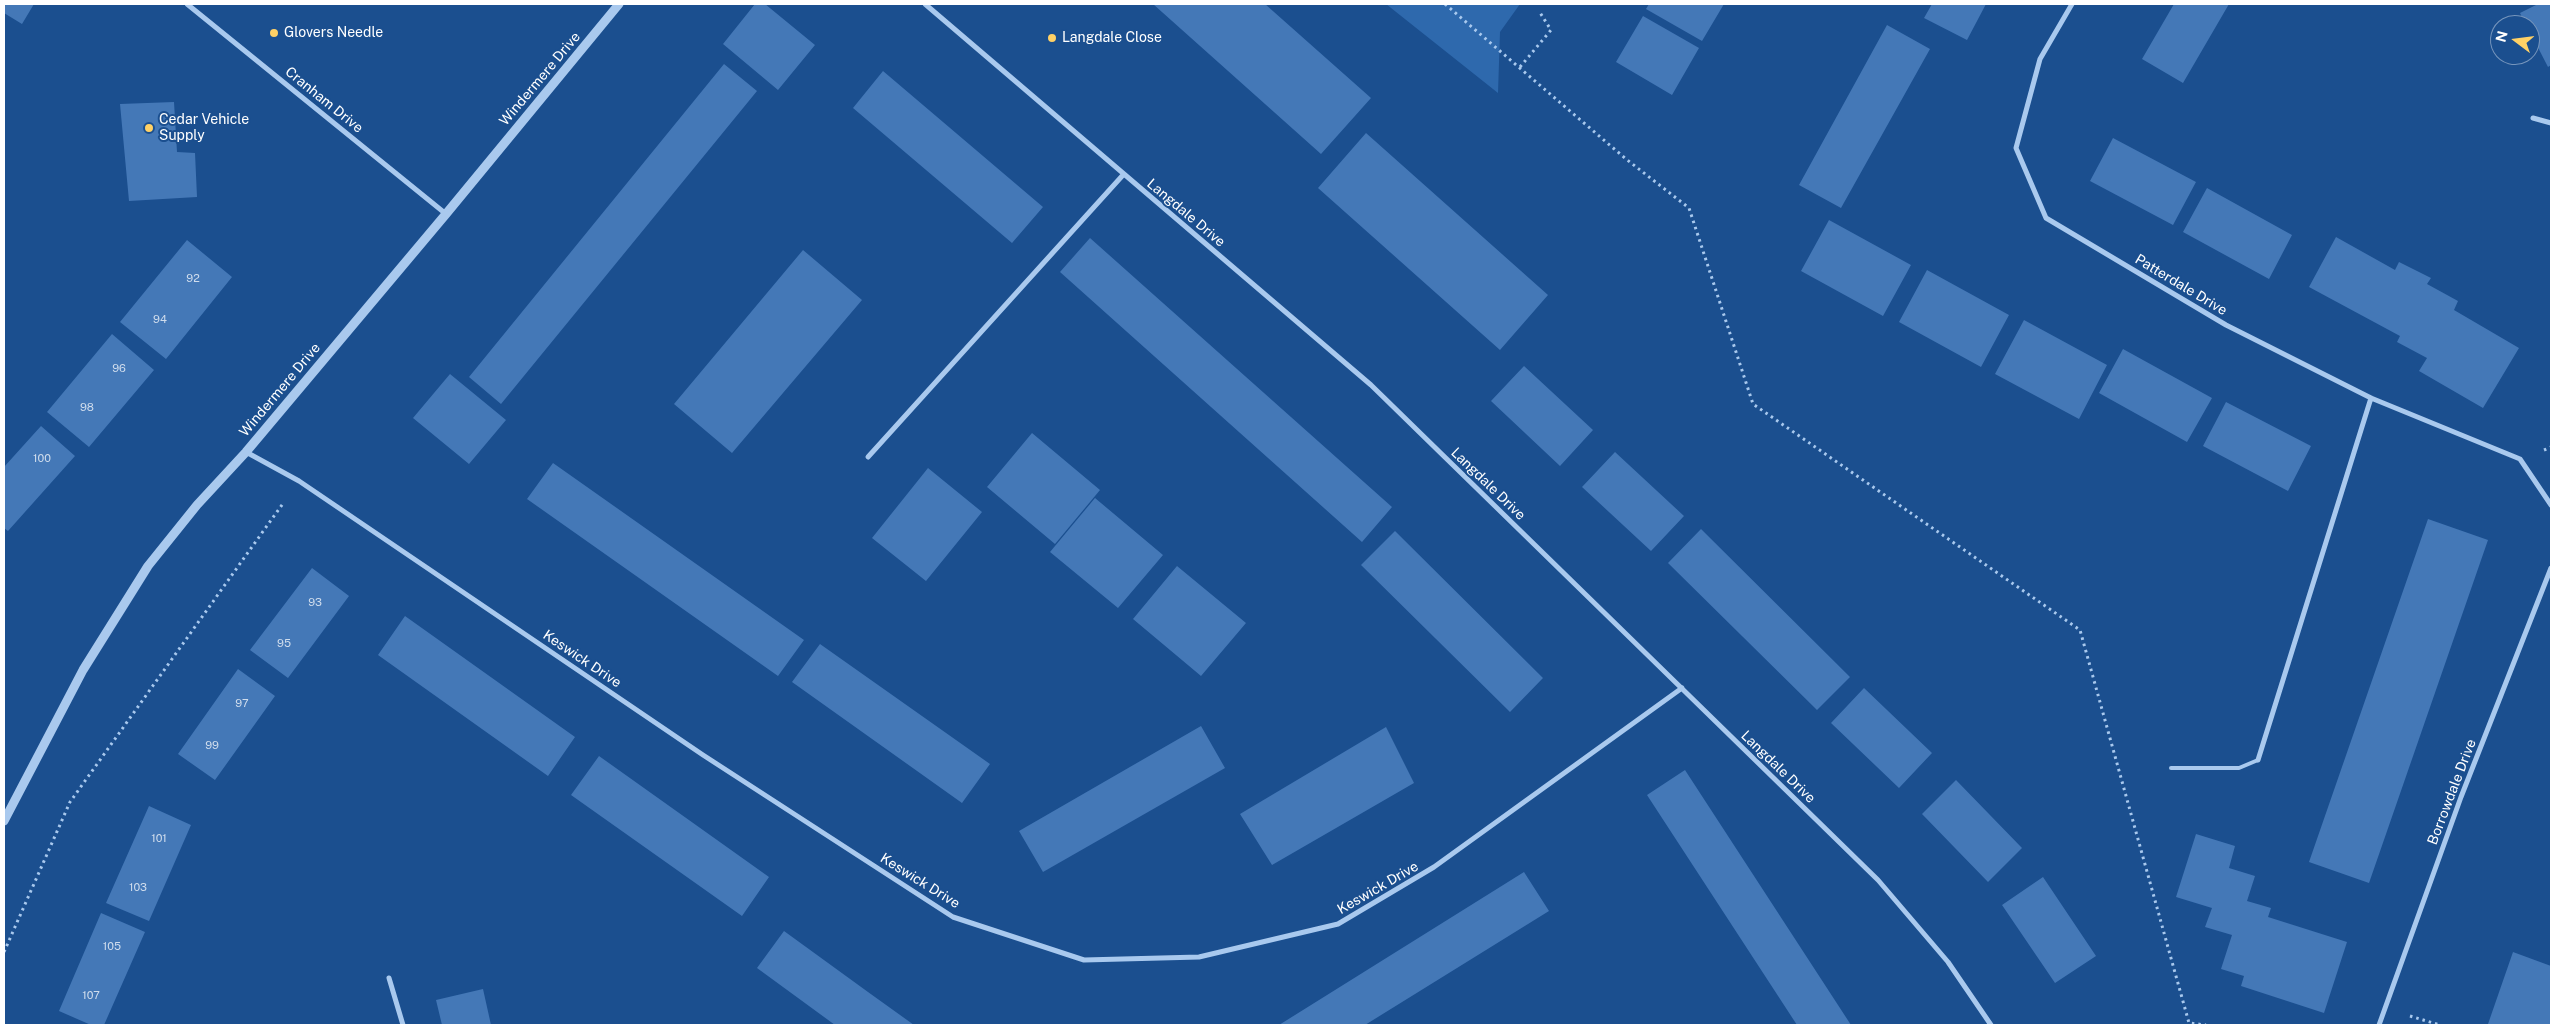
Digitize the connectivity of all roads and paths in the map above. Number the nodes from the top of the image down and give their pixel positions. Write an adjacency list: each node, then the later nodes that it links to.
1 (187, 4): 11 (street, Cranham Drive)
2 (619, 4): 11 (street, Windermere Drive)
3 (924, 4): 10 (street, Langdale Drive)
4 (1445, 4): 7 (path)
5 (2072, 4): 12 (street, Patterdale Drive)
6 (1539, 11): 7 (path)
7 (1520, 68): 26 (path)
8 (2532, 118): 9 (street)
9 (2551, 123)
10 (1123, 175): 14 (street); 18 (street, Langdale Drive)
11 (446, 214): 13 (street, Windermere Drive)
12 (2371, 398): 16 (street, Patterdale Drive); 19 (street)
13 (246, 452): 15 (street, Keswick Drive); 21 (street, Windermere Drive)
14 (868, 457)
15 (299, 481): 18 (street, Keswick Drive); 22 (path)
16 (2551, 505)
17 (2551, 568): 27 (street, Borrowdale Drive)
18 (1682, 688): 25 (street, Langdale Drive)
19 (2258, 760): 20 (lane)
20 (2171, 768)
21 (4, 821)
22 (4, 952)
23 (389, 978): 24 (street)
24 (403, 1025)
25 (1991, 1025)
26 (2206, 1025)
27 (2379, 1025)

